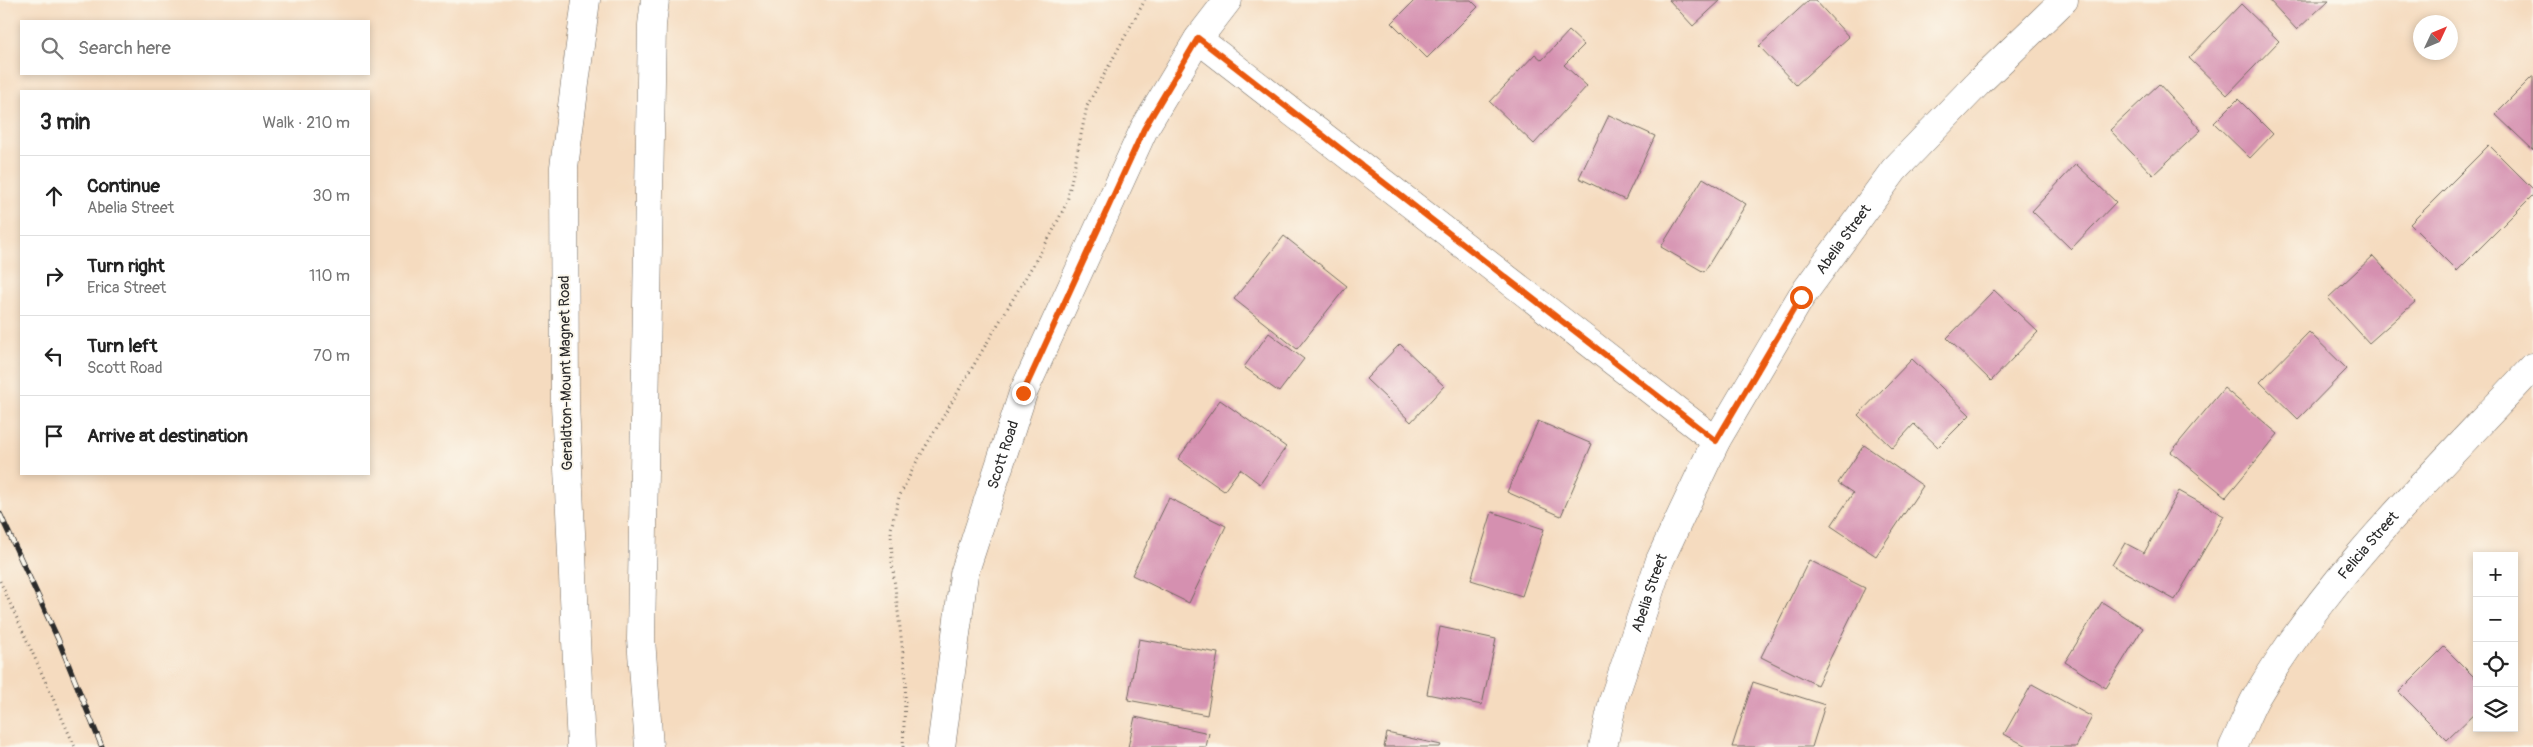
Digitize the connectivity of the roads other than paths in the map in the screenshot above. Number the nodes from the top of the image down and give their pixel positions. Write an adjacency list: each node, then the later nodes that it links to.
1 (586, 0): 8 (main road, Geraldton-Mount Magnet Road)
2 (655, 0): 9 (main road)
3 (1228, 0): 5 (main road, Scott Road)
4 (2064, 0): 7 (main road, Abelia Street)
5 (1198, 38): 7 (main road); 10 (main road, Scott Road)
6 (2533, 367): 12 (main road, Felicia Street)
7 (1716, 441): 11 (main road, Abelia Street)
8 (581, 747)
9 (649, 747)
10 (941, 747)
11 (1604, 747)
12 (2233, 747)

